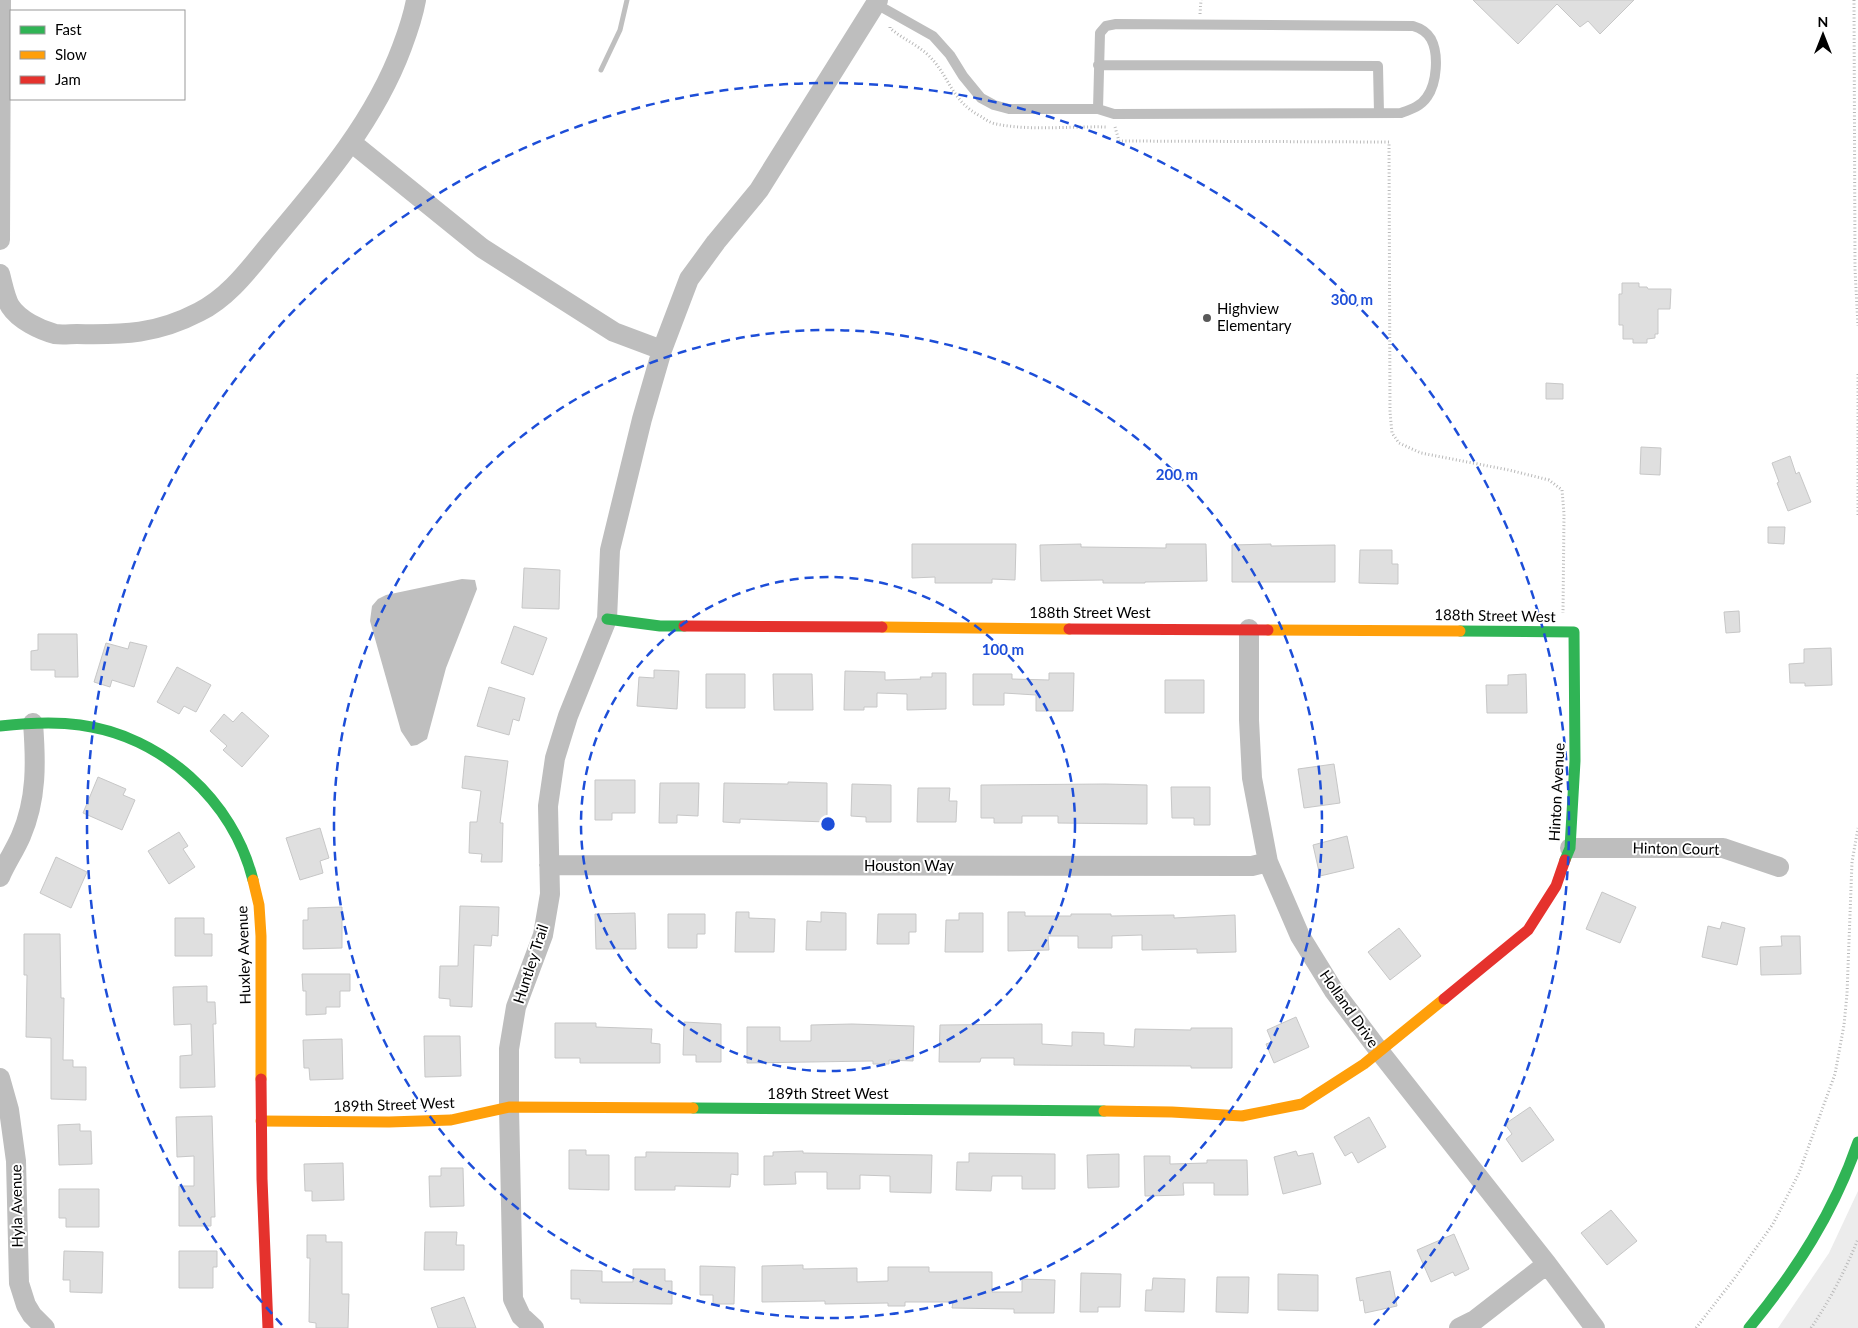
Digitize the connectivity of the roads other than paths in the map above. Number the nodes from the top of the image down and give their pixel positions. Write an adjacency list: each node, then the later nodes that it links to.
1 (2, 0): 8 (street)
2 (416, 0): 7 (street)
3 (877, 2): 5 (lane); 10 (street, Huntley Trail)
4 (1098, 65): 5 (lane); 6 (lane); 6 (lane)
5 (1098, 109): 6 (lane)
6 (1379, 114)
7 (351, 142): 9 (street); 10 (street)
8 (0, 240)
9 (0, 274)
10 (662, 350): 11 (street, Huntley Trail)
11 (607, 619): 12 (street, 188th Street West); 18 (street, Huntley Trail)
12 (1249, 629): 13 (street, 188th Street West); 17 (street, Holland Drive)
13 (1569, 632): 16 (street, Hinton Avenue)
14 (33, 723): 15 (street, Huxley Avenue); 20 (street); 24 (street, Huxley Avenue)
15 (0, 726)
16 (1570, 848): 19 (street, Hinton Court); 21 (street, Hinton Avenue)
17 (1268, 862): 18 (street, Houston Way); 21 (street, Holland Drive)
18 (550, 865): 23 (street, Huntley Trail)
19 (1779, 867)
20 (0, 877)
21 (1380, 1052): 23 (street, 189th Street West); 26 (street, Holland Drive)
22 (0, 1078): 27 (street, Hyla Avenue)
23 (508, 1107): 24 (street, 189th Street West); 29 (street, Huntley Trail)
24 (261, 1121): 28 (street, Huxley Avenue)
25 (1858, 1142): 32 (street)
26 (1547, 1264): 30 (street); 31 (street, Holland Drive)
27 (45, 1328)
28 (268, 1328)
29 (534, 1328)
30 (1459, 1328)
31 (1595, 1328)
32 (1749, 1328)

